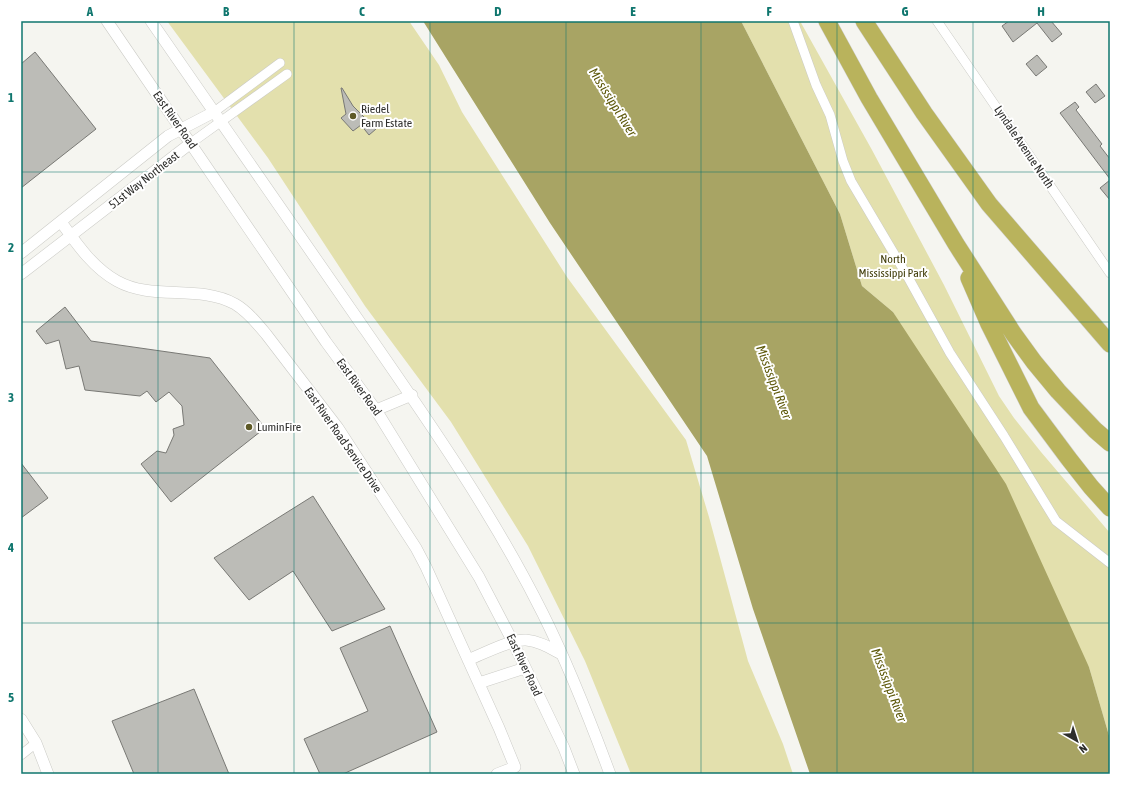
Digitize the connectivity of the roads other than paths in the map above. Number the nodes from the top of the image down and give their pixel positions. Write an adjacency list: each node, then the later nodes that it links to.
1 (107, 21): 11 (street, East River Road)
2 (151, 21): 9 (street)
3 (794, 21): 28 (street)
4 (827, 21): 15 (highway)
5 (864, 21): 19 (highway)
6 (937, 21): 17 (street, Lyndale Avenue North)
7 (280, 62): 9 (street, 51st Way Northeast)
8 (287, 74): 10 (street, 51st Way Northeast)
9 (214, 112): 10 (street); 11 (street, 51st Way Northeast)
10 (221, 122): 12 (street, 51st Way Northeast); 23 (street)
11 (181, 129): 12 (street, East River Road); 13 (street, 51st Way Northeast)
12 (191, 143): 14 (street, 51st Way Northeast); 24 (street, East River Road)
13 (61, 222): 14 (street, East River Road Service Drive); 16 (street, 51st Way Northeast)
14 (71, 236): 18 (street, 51st Way Northeast); 31 (street, East River Road Service Drive)
15 (956, 244): 22 (highway); 25 (highway)
16 (21, 253)
17 (1110, 272)
18 (21, 274)
19 (1053, 278): 20 (highway); 21 (highway)
20 (1110, 344)
21 (1110, 352)
22 (1014, 374): 26 (highway); 27 (highway)
23 (412, 395): 24 (street); 30 (street)
24 (376, 410): 29 (street, East River Road)
25 (1110, 443)
26 (1110, 500)
27 (1110, 508)
28 (1110, 563)
29 (514, 642): 30 (street); 31 (street); 32 (street, East River Road)
30 (561, 654): 41 (street)
31 (468, 660): 33 (street, East River Road Service Drive)
32 (525, 668): 33 (street); 40 (street, East River Road)
33 (479, 683): 37 (street, East River Road Service Drive)
34 (21, 719): 35 (street)
35 (36, 743): 36 (street); 38 (street)
36 (21, 755)
37 (516, 770): 39 (street)
38 (48, 774)
39 (498, 774)
40 (574, 774)
41 (610, 774)

